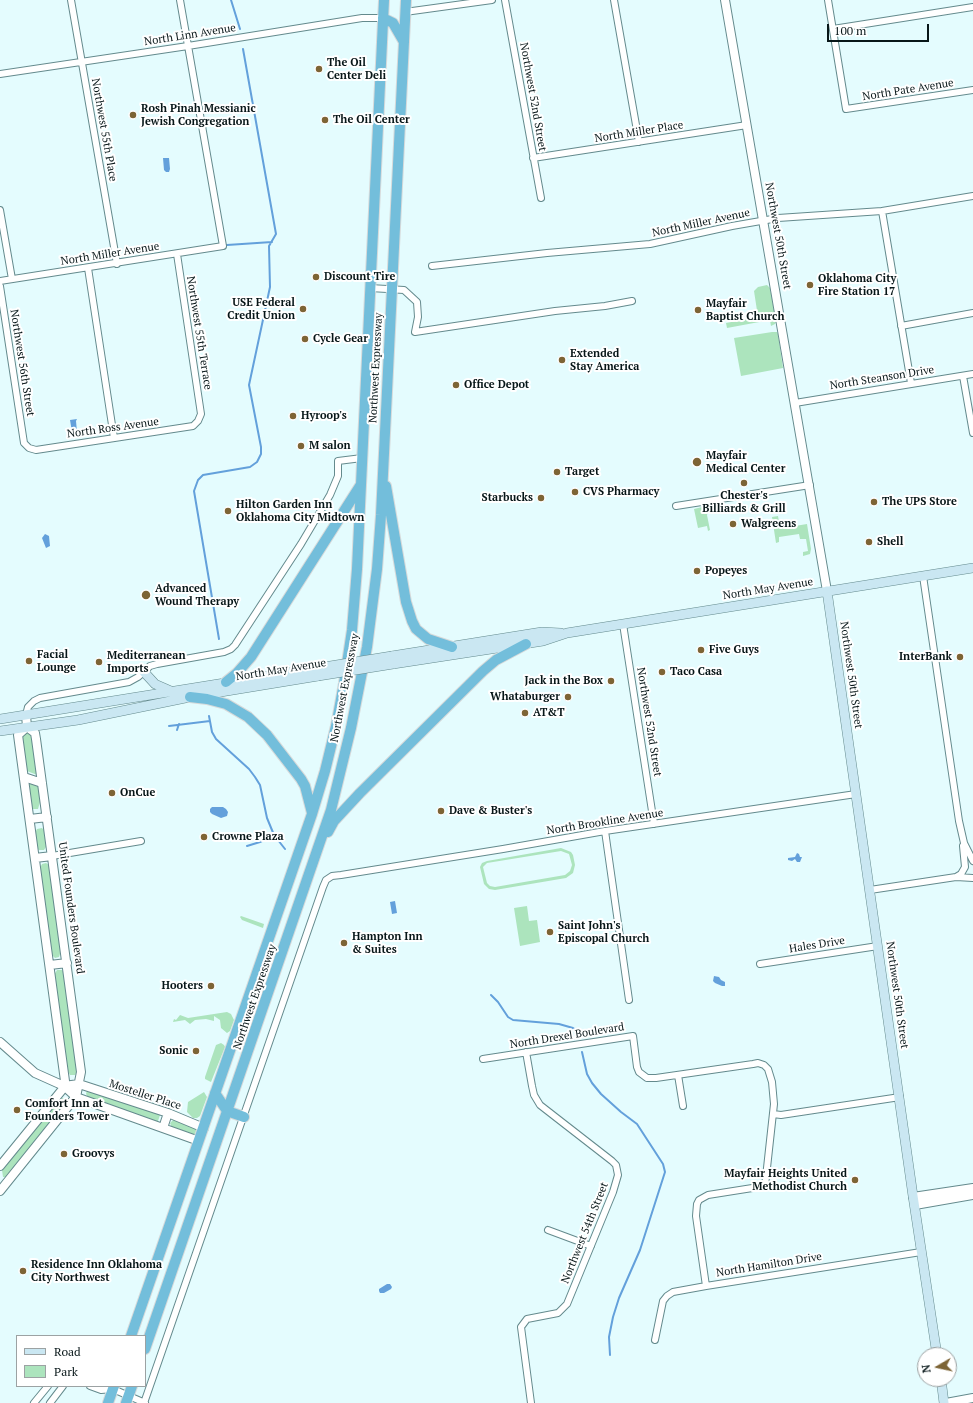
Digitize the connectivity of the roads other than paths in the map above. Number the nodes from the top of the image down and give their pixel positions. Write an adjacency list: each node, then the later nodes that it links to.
1 (71, 0): 17 (street, Northwest 55th Place)
2 (180, 0): 16 (street)
3 (384, 0): 13 (highway, Northwest Expressway)
4 (406, 0): 12 (highway, Northwest Expressway)
5 (492, 0): 10 (street)
6 (505, 0): 22 (street, Northwest 52nd Street)
7 (614, 0): 21 (street)
8 (725, 0): 20 (street, Northwest 50th Street)
9 (828, 0): 14 (street)
10 (447, 3): 12 (street)
11 (973, 7): 14 (street)
12 (405, 12): 15 (highway, Northwest Expressway)
13 (383, 18): 15 (highway); 16 (street, North Linn Avenue); 35 (highway, Northwest Expressway)
14 (833, 29): 19 (street, North Pate Avenue)
15 (404, 42): 36 (highway, Northwest Expressway)
16 (188, 46): 17 (street, North Linn Avenue); 28 (street, North Miller Avenue)
17 (82, 62): 18 (street, North Linn Avenue); 29 (street, Northwest 55th Place)
18 (0, 74)
19 (973, 90)
20 (747, 125): 21 (street, North Miller Place); 27 (street, Northwest 50th Street)
21 (639, 142): 22 (street, North Miller Place)
22 (533, 158): 24 (street, Northwest 52nd Street)
23 (973, 196): 26 (street, North Miller Avenue)
24 (541, 198)
25 (0, 210): 32 (street)
26 (882, 212): 27 (street, North Miller Avenue); 39 (street)
27 (763, 220): 30 (street, North Miller Avenue); 43 (street, Northwest 50th Street)
28 (177, 254): 29 (street, North Miller Avenue); 44 (street, Northwest 55th Terrace)
29 (117, 264): 31 (street, North Miller Avenue)
30 (432, 266)
31 (88, 268): 32 (street, North Miller Avenue); 46 (street)
32 (12, 279): 33 (street, North Miller Avenue)
33 (0, 281)
34 (0, 286): 47 (street, Northwest 56th Street)
35 (370, 288): 36 (street); 48 (highway, Northwest Expressway)
36 (392, 290): 37 (street); 49 (highway, Northwest Expressway)
37 (632, 301)
38 (973, 313): 39 (street)
39 (901, 326): 42 (street)
40 (973, 374): 41 (street, North Steanson Drive)
41 (963, 376): 42 (street, North Steanson Drive); 45 (street)
42 (911, 383): 43 (street, North Steanson Drive)
43 (795, 403): 51 (street, Northwest 50th Street)
44 (201, 414): 46 (street, North Ross Avenue)
45 (973, 433)
46 (114, 438): 47 (street, North Ross Avenue)
47 (24, 443)
48 (362, 458): 50 (highway, Northwest Expressway); 61 (street)
49 (383, 472): 59 (highway); 80 (highway, Northwest Expressway)
50 (361, 484): 63 (highway); 73 (highway, Northwest Expressway)
51 (810, 485): 52 (street); 55 (street, Northwest 50th Street)
52 (676, 506)
53 (973, 568): 54 (main road, North May Avenue)
54 (923, 576): 55 (main road, North May Avenue); 78 (street)
55 (827, 591): 56 (main road, North May Avenue); 72 (main road, Northwest 50th Street)
56 (623, 624): 57 (main road, North May Avenue); 76 (street, Northwest 52nd Street)
57 (567, 633): 58 (main road, North May Avenue); 59 (main road, North May Avenue)
58 (526, 644): 60 (main road, North May Avenue); 80 (highway)
59 (452, 647): 60 (main road, North May Avenue)
60 (392, 660): 62 (main road, North May Avenue, bridge)
61 (144, 672): 64 (main road); 66 (street)
62 (318, 672): 63 (main road, North May Avenue); 65 (main road, North May Avenue)
63 (226, 682): 64 (main road, North May Avenue)
64 (170, 691): 66 (main road, North May Avenue)
65 (190, 697): 68 (main road, North May Avenue); 73 (highway)
66 (26, 715): 67 (main road, North May Avenue); 68 (street, United Founders Boulevard)
67 (0, 719)
68 (27, 727): 69 (main road, North May Avenue); 70 (street); 71 (street, United Founders Boulevard)
69 (0, 731)
70 (24, 777): 71 (street); 75 (street)
71 (42, 783): 74 (street, United Founders Boulevard)
72 (856, 794): 76 (street, North Brookline Avenue); 86 (main road, Northwest 50th Street)
73 (312, 814): 98 (highway, Northwest Expressway)
74 (47, 818): 75 (street); 81 (street, United Founders Boulevard)
75 (30, 819): 82 (street)
76 (654, 824): 77 (street, North Brookline Avenue)
77 (604, 832): 91 (street); 105 (street, North Brookline Avenue)
78 (961, 835): 83 (street); 84 (street)
79 (141, 841): 81 (street)
80 (319, 845): 102 (highway, Northwest Expressway)
81 (52, 856): 82 (street); 88 (street, United Founders Boulevard)
82 (35, 858): 90 (street)
83 (973, 861)
84 (956, 877): 85 (street); 86 (street)
85 (973, 878)
86 (870, 890): 87 (main road, Northwest 50th Street)
87 (878, 946): 89 (street, Hales Drive); 100 (main road, Northwest 50th Street)
88 (67, 963): 90 (street); 97 (street, United Founders Boulevard)
89 (760, 964)
90 (50, 965): 96 (street)
91 (629, 1000)
92 (0, 1042): 96 (street)
93 (526, 1052): 94 (street, North Drexel Boulevard); 95 (street, North Drexel Boulevard); 116 (street, Northwest 54th Street)
94 (483, 1059)
95 (678, 1075): 101 (street); 104 (street, North Drexel Boulevard)
96 (65, 1084): 97 (street); 99 (street); 110 (street)
97 (79, 1084): 99 (street, United Founders Boulevard); 103 (street, Mosteller Place)
98 (215, 1093): 102 (highway); 107 (highway, Northwest Expressway)
99 (76, 1097): 106 (street); 111 (street)
100 (900, 1097): 104 (street); 114 (main road, Northwest 50th Street)
101 (683, 1106)
102 (227, 1111): 105 (highway); 109 (highway, Northwest Expressway)
103 (168, 1113): 106 (street); 107 (street, Mosteller Place)
104 (773, 1114): 118 (street)
105 (244, 1117): 136 (street)
106 (163, 1128): 108 (street)
107 (204, 1128): 108 (highway, Northwest Expressway); 109 (highway)
108 (199, 1141): 119 (highway, Northwest Expressway)
109 (214, 1150): 121 (highway, Northwest Expressway)
110 (0, 1166)
111 (1, 1187)
112 (973, 1188): 114 (street)
113 (973, 1196): 114 (street)
114 (914, 1201): 117 (main road, Northwest 50th Street)
115 (548, 1230): 116 (street)
116 (591, 1246): 137 (street, Northwest 54th Street)
117 (922, 1252): 118 (street, North Hamilton Drive); 122 (main road, Northwest 50th Street)
118 (706, 1286): 120 (street, North Hamilton Drive)
119 (131, 1335)
120 (655, 1340)
121 (146, 1346)
122 (936, 1347)
123 (48, 1387): 133 (street)
124 (50, 1387): 130 (street)
125 (62, 1387): 130 (street)
126 (93, 1387): 127 (street)
127 (112, 1387): 132 (street); 135 (highway)
128 (132, 1387): 132 (highway)
129 (942, 1387): 138 (main road)
130 (58, 1393): 134 (street)
131 (973, 1398): 138 (street)
132 (128, 1400): 136 (street)
133 (34, 1403)
134 (50, 1403)
135 (108, 1403)
136 (145, 1403)
137 (531, 1403)
138 (945, 1403)

